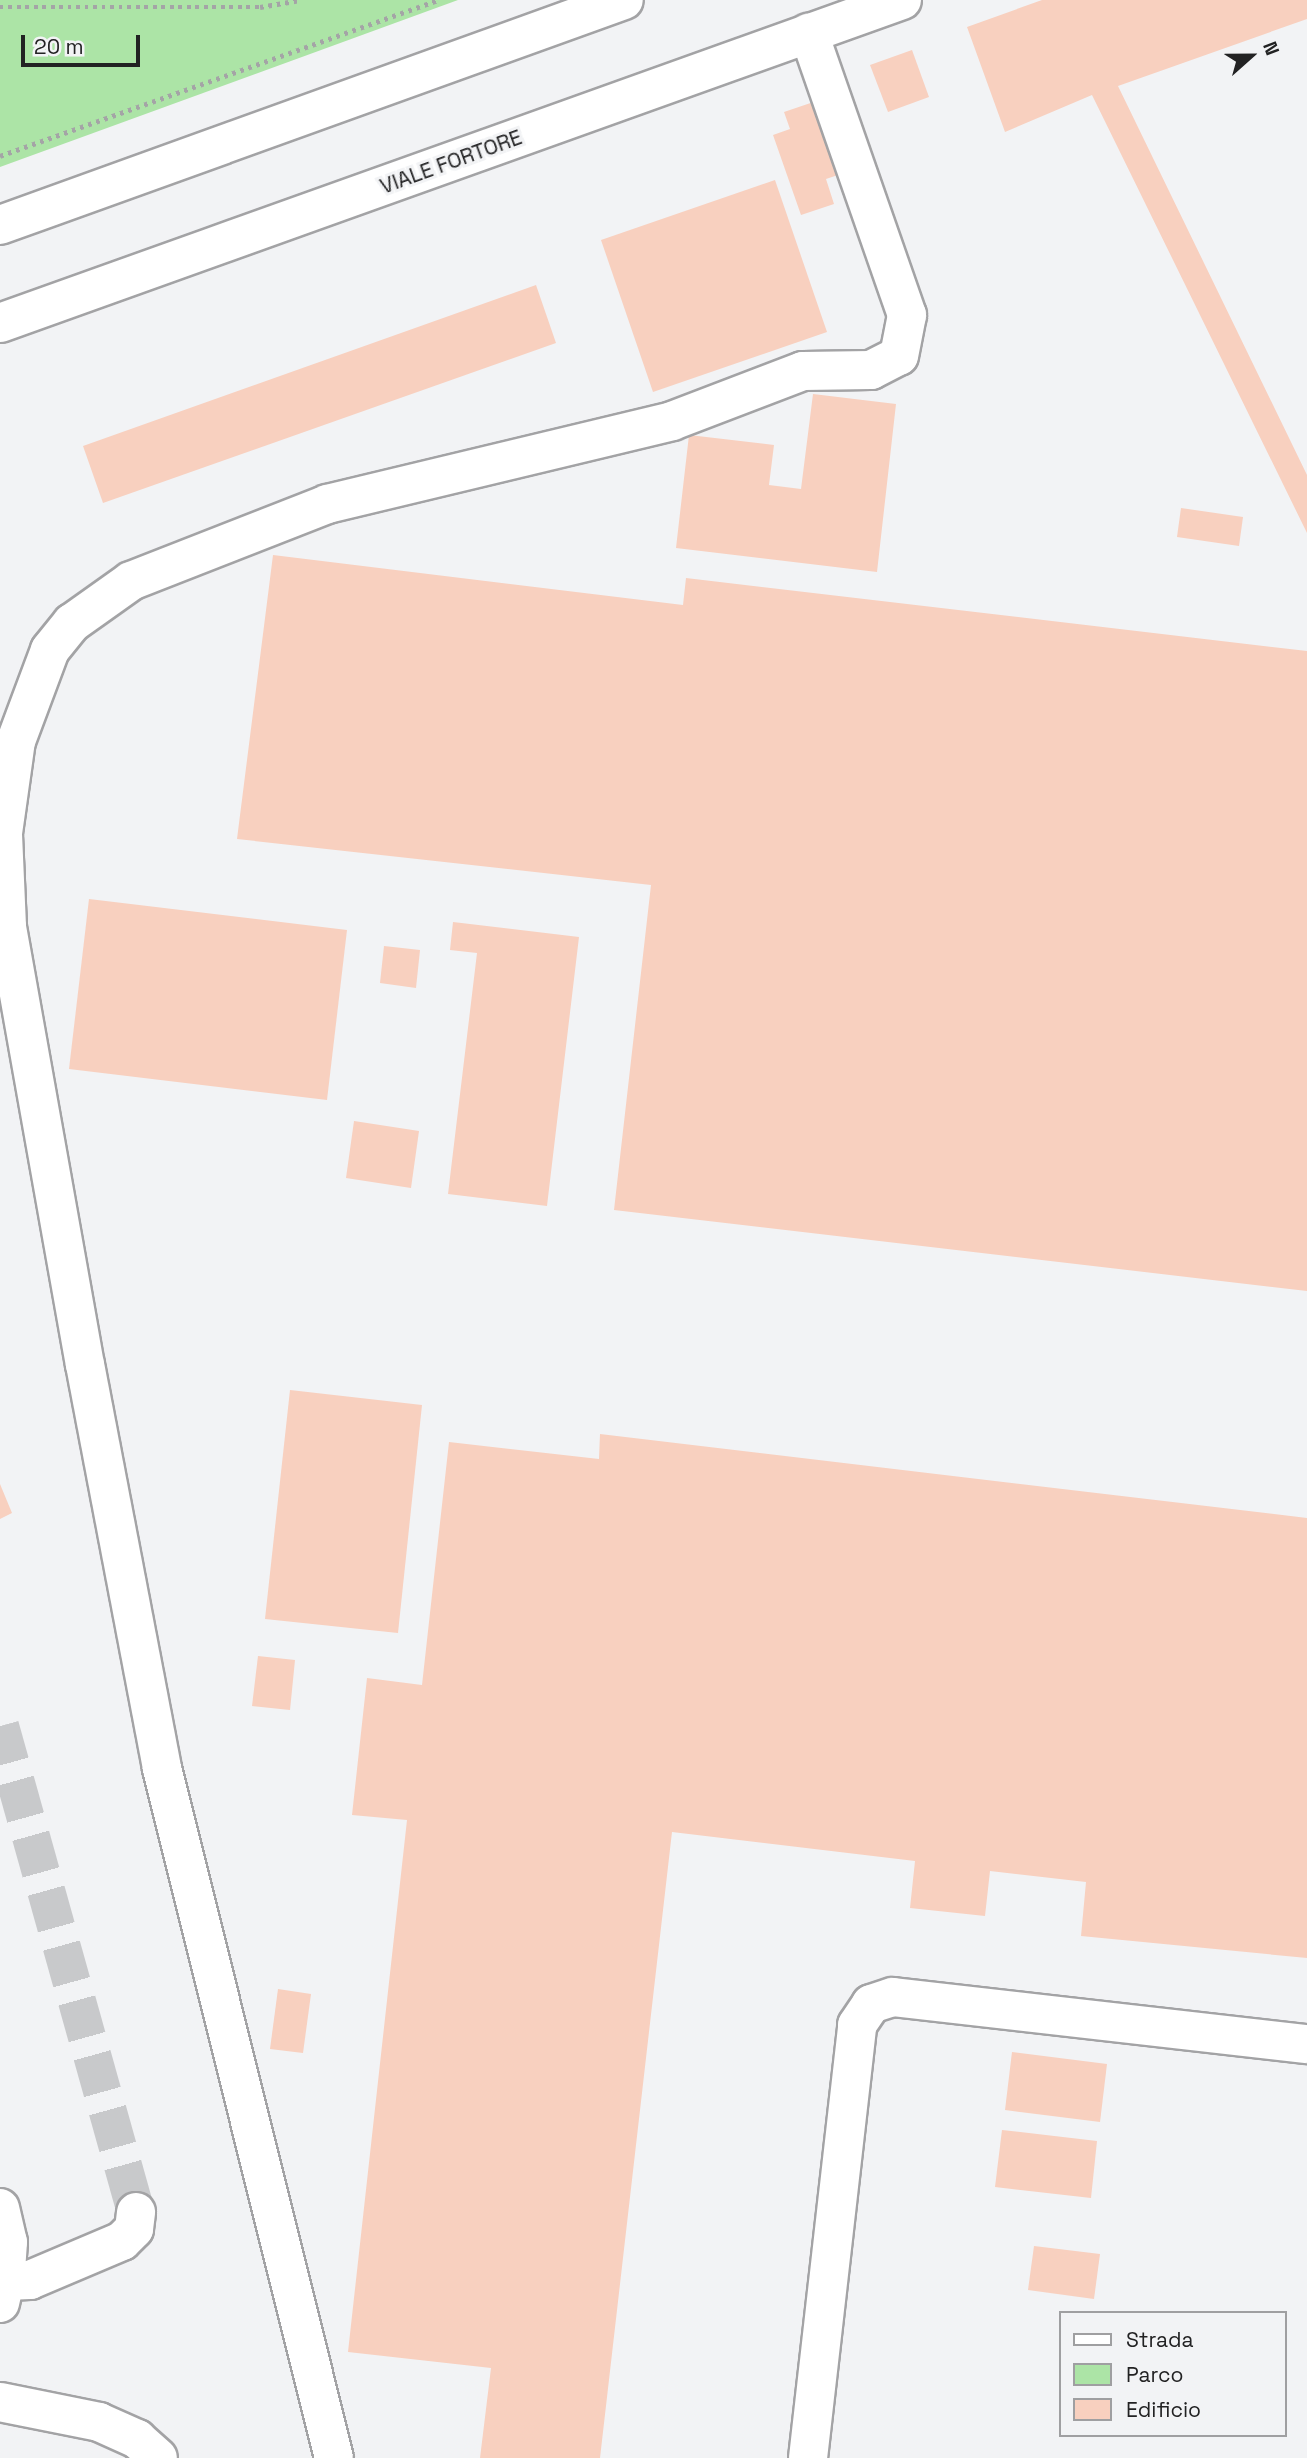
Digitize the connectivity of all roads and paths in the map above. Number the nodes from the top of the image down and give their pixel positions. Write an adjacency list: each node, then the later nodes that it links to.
1 (300, 0): 5 (path)
2 (439, 0): 7 (path)
3 (624, 0): 8 (main road)
4 (902, 0): 6 (main road, VIALE FORTORE)
5 (0, 6)
6 (809, 33): 9 (main road, VIALE FORTORE); 16 (main road)
7 (0, 156)
8 (0, 225)
9 (0, 323)
10 (1307, 2044): 17 (main road)
11 (0, 2208): 13 (main road)
12 (136, 2212): 13 (main road)
13 (3, 2292)
14 (0, 2402): 15 (main road)
15 (158, 2458)
16 (334, 2458)
17 (808, 2458)

